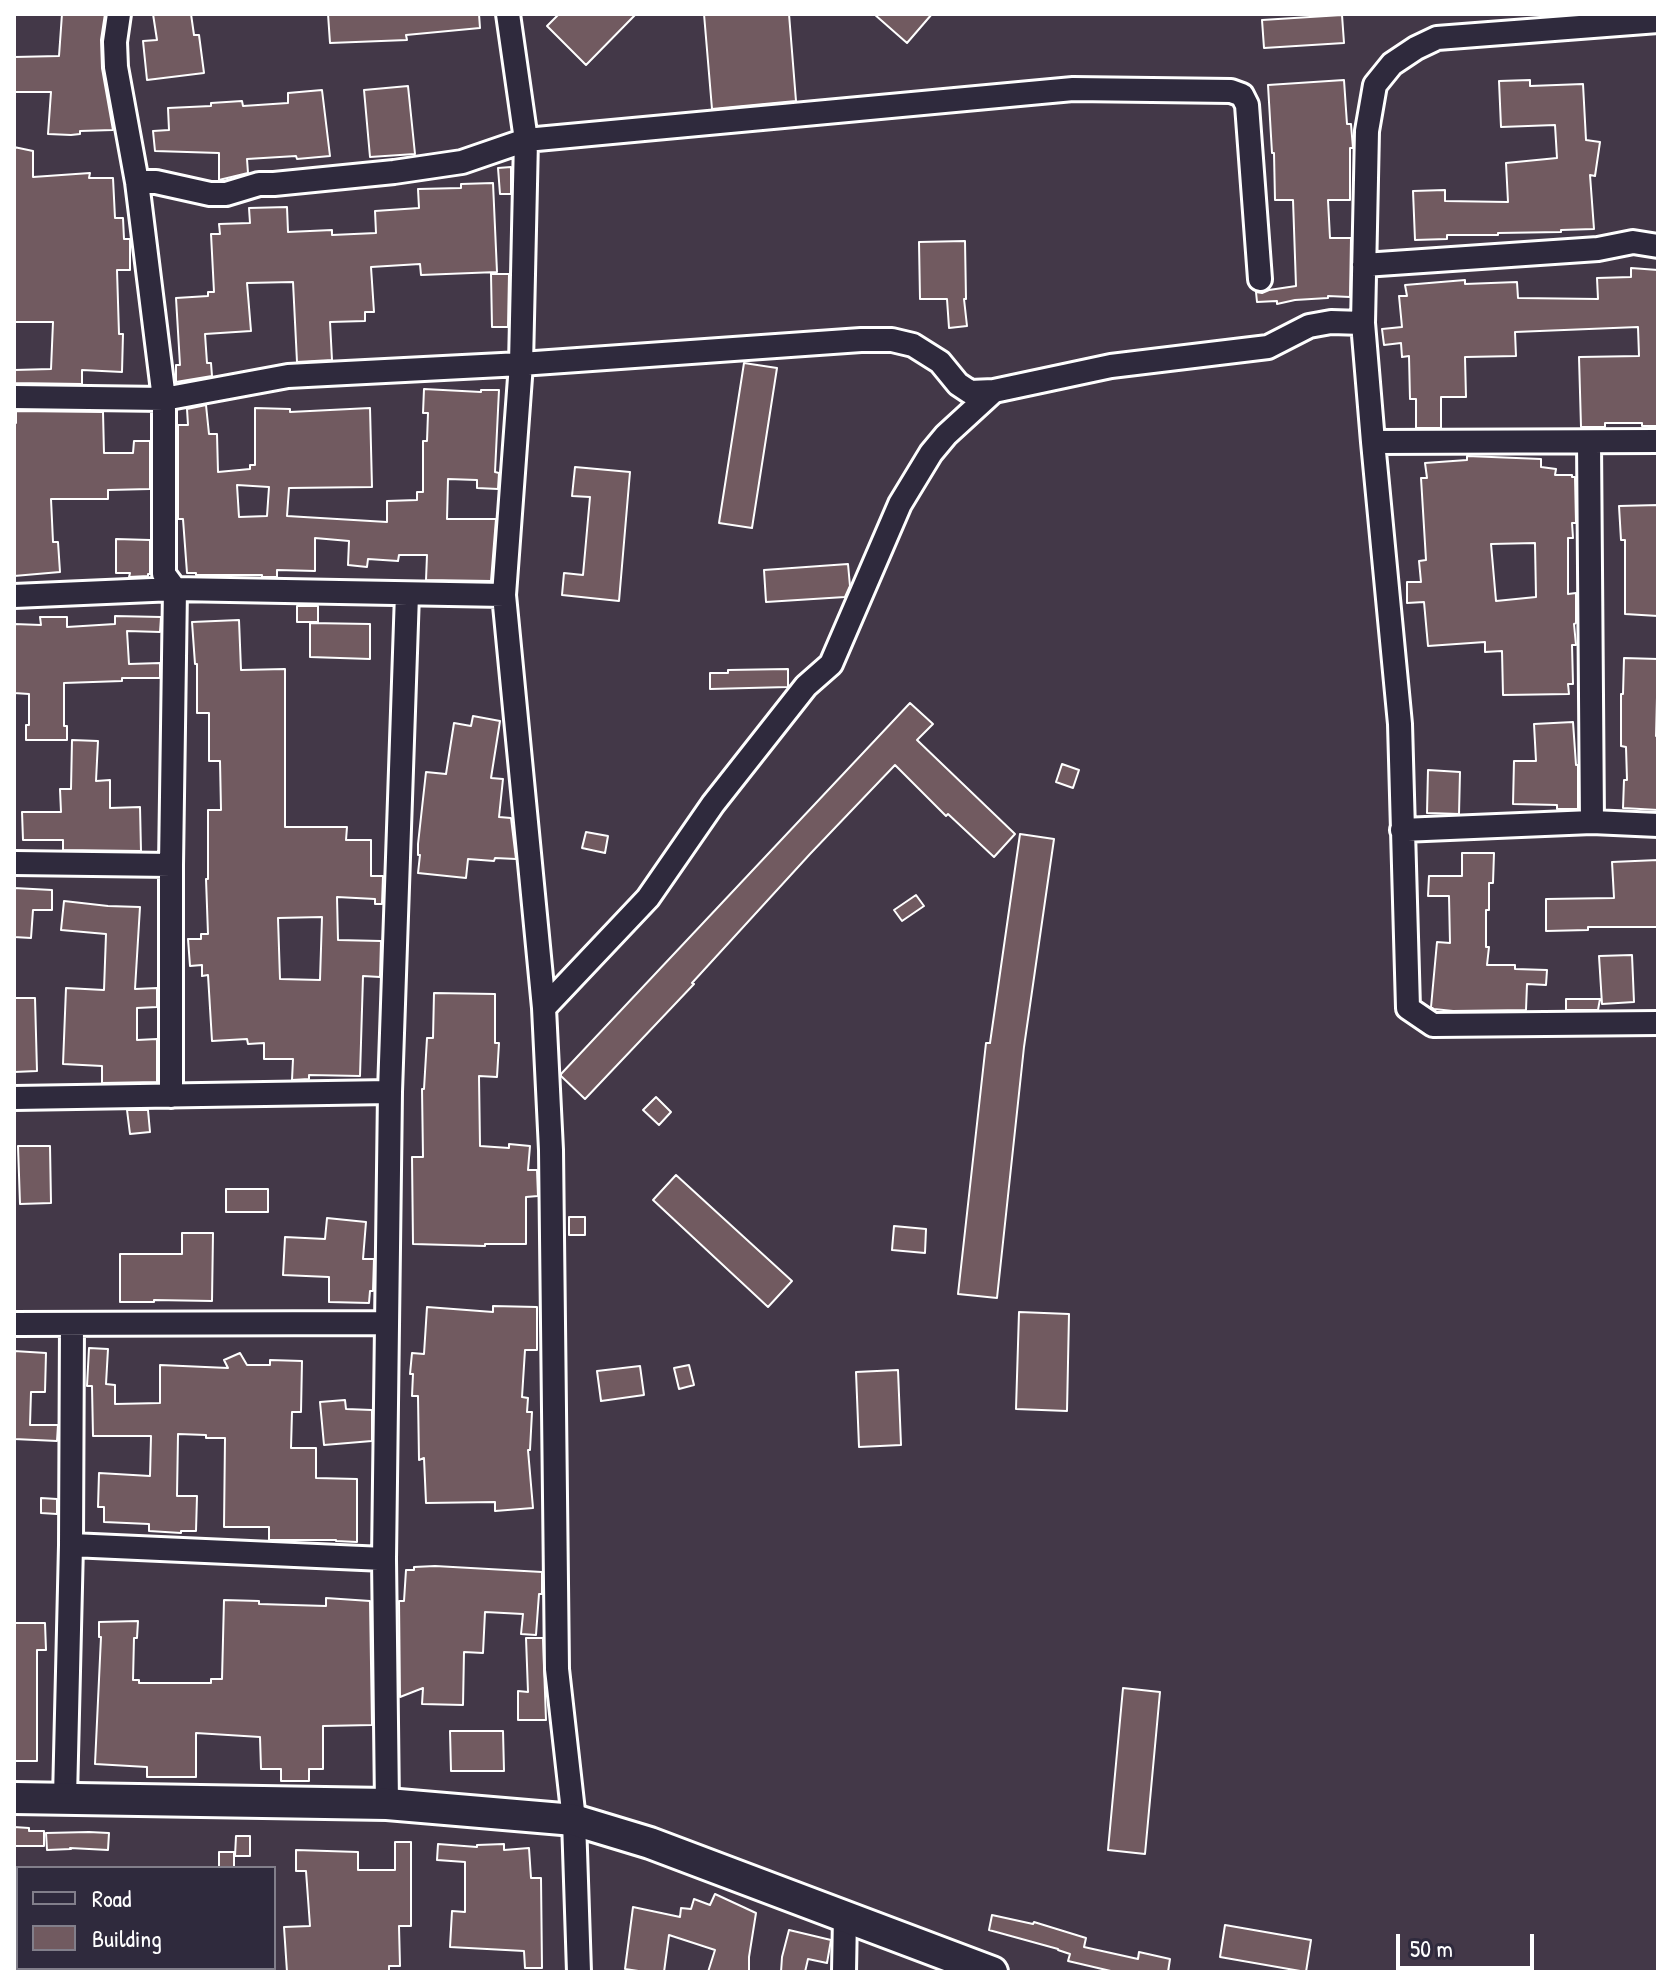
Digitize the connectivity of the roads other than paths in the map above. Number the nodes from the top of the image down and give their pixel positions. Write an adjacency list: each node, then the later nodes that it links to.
1 (119, 14): 6 (street)
2 (508, 14): 5 (street)
3 (1658, 21): 4 (street)
4 (1555, 22): 8 (street)
5 (526, 140): 6 (street); 9 (street); 11 (street)
6 (137, 182): 14 (street)
7 (1658, 246): 8 (street)
8 (1364, 265): 10 (street)
9 (1260, 279)
10 (1363, 323): 12 (street); 16 (street)
11 (521, 364): 12 (street); 14 (street); 20 (street)
12 (994, 391): 27 (street)
13 (14, 397): 14 (street)
14 (164, 399): 18 (street)
15 (1658, 441): 17 (street)
16 (1373, 442): 17 (street); 24 (street)
17 (1589, 442): 22 (street)
18 (175, 589): 19 (street); 21 (street); 26 (street)
19 (407, 594): 20 (street); 29 (street)
20 (504, 595): 27 (street)
21 (14, 596)
22 (1592, 822): 23 (street); 24 (street)
23 (1658, 825)
24 (1402, 830): 28 (street)
25 (14, 863): 26 (street)
26 (171, 865): 30 (street)
27 (544, 1008): 40 (street)
28 (1658, 1023)
29 (390, 1092): 30 (street); 32 (street)
30 (171, 1096): 31 (street)
31 (14, 1098)
32 (387, 1323): 34 (street); 36 (street)
33 (14, 1324): 34 (street)
34 (72, 1324): 35 (street)
35 (71, 1545): 36 (street); 38 (street)
36 (384, 1559): 39 (street)
37 (14, 1798): 38 (main road)
38 (65, 1798): 39 (main road)
39 (387, 1804): 40 (main road)
40 (574, 1820): 41 (main road); 42 (street)
41 (845, 1916): 43 (street); 44 (main road)
42 (579, 1972)
43 (844, 1972)
44 (992, 1972)

